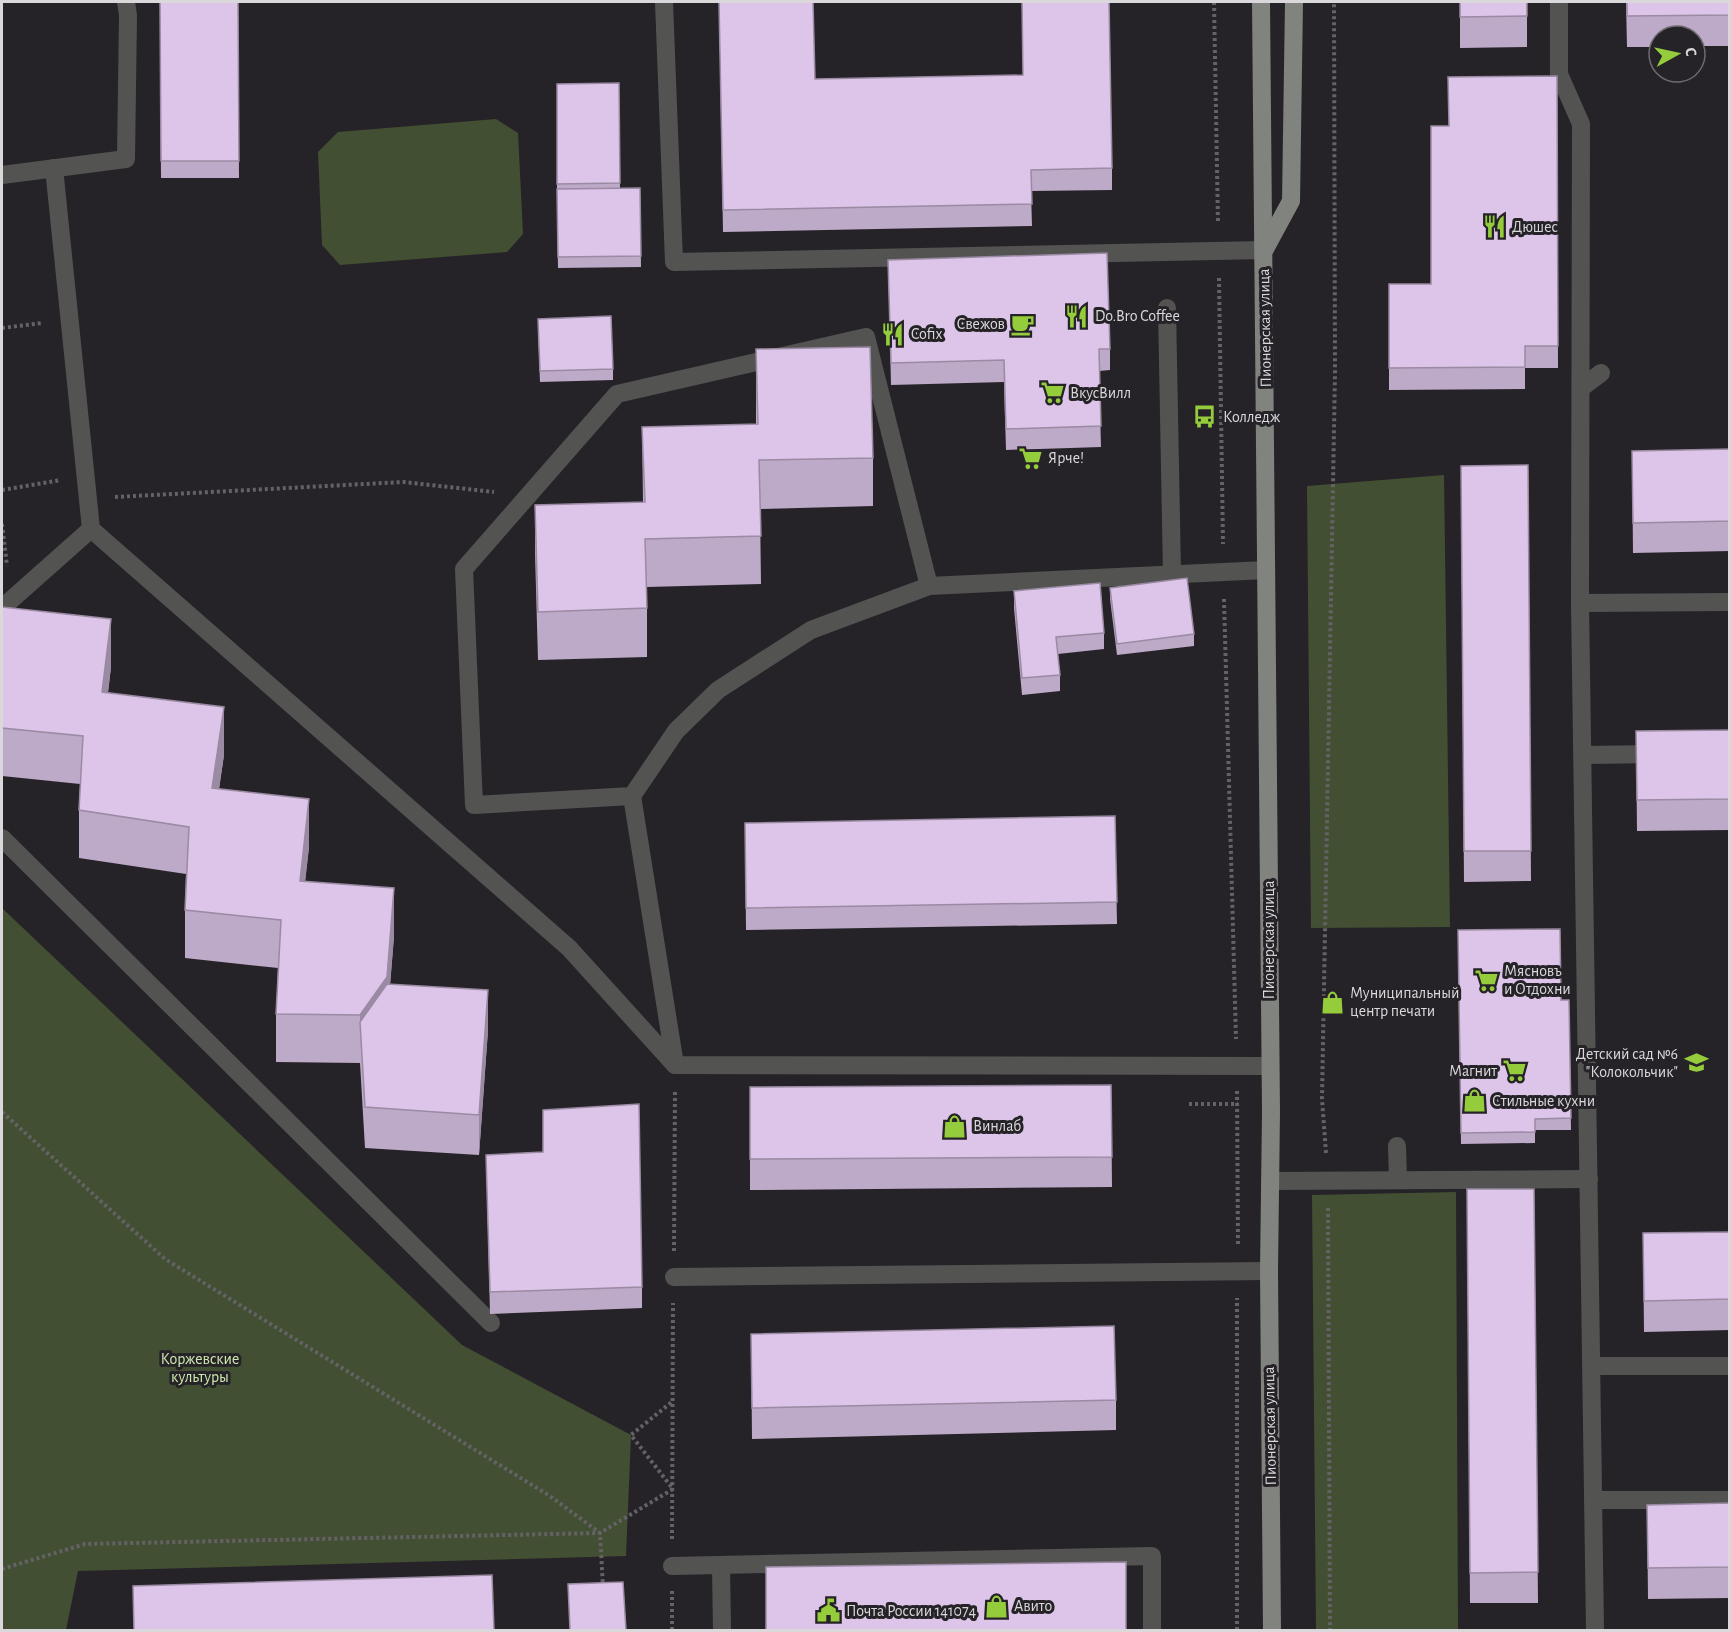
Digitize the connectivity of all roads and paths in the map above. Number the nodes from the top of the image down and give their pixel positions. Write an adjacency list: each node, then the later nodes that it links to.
1 (110, 2): 7 (lane)
2 (664, 2): 10 (lane)
3 (1261, 2): 10 (main road, Пионерская улица)
4 (1294, 2): 10 (main road, Пионерская улица)
5 (1334, 2): 40 (path)
6 (1559, 2): 15 (lane)
7 (127, 8): 8 (lane)
8 (54, 168): 9 (lane); 12 (lane)
9 (2, 175)
10 (1264, 250): 22 (main road, Пионерская улица)
11 (1167, 308): 23 (lane)
12 (69, 320): 13 (path); 16 (lane)
13 (2, 328)
14 (1601, 373): 15 (lane)
15 (1581, 388): 26 (lane)
16 (85, 476): 17 (path); 19 (lane)
17 (2, 490)
18 (528, 496): 19 (path); 24 (lane); 30 (lane)
19 (88, 498): 21 (lane)
20 (2, 524): 27 (path)
21 (91, 529): 27 (lane); 32 (lane)
22 (1266, 570): 23 (lane); 33 (main road, Пионерская улица)
23 (1172, 574): 24 (lane)
24 (929, 586): 30 (lane)
25 (1730, 602): 26 (lane)
26 (1581, 603): 29 (lane)
27 (6, 604)
28 (1673, 753): 29 (lane)
29 (1583, 755): 37 (lane)
30 (632, 796): 32 (lane)
31 (2, 838): 44 (lane)
32 (675, 1065): 33 (lane); 43 (path)
33 (1270, 1066): 39 (main road, Пионерская улица)
34 (1189, 1104): 42 (path)
35 (2, 1112): 51 (path)
36 (1397, 1146): 38 (lane)
37 (1589, 1179): 38 (lane); 45 (lane)
38 (1398, 1180): 40 (lane)
39 (1270, 1181): 40 (lane); 41 (main road, Пионерская улица)
40 (1328, 1181): 61 (path)
41 (1269, 1271): 42 (lane); 60 (main road, Пионерская улица)
42 (1238, 1272): 43 (lane); 59 (path)
43 (674, 1277): 47 (path)
44 (491, 1323)
45 (1592, 1366): 46 (lane); 49 (lane)
46 (1730, 1366)
47 (673, 1401): 48 (path); 48 (path)
48 (673, 1489): 51 (path); 52 (path)
49 (1593, 1500): 50 (lane); 62 (lane)
50 (1730, 1500)
51 (600, 1533): 54 (path); 55 (path)
52 (672, 1566): 53 (lane); 56 (path)
53 (721, 1566): 57 (lane); 58 (lane)
54 (2, 1569)
55 (603, 1587)
56 (672, 1630)
57 (722, 1630)
58 (1152, 1630)
59 (1237, 1630)
60 (1272, 1630)
61 (1330, 1630)
62 (1595, 1630)

